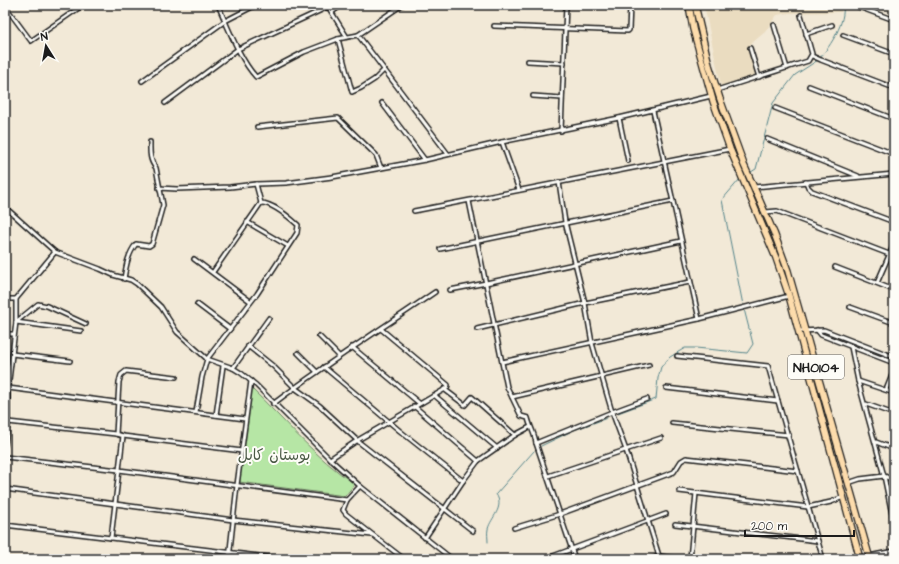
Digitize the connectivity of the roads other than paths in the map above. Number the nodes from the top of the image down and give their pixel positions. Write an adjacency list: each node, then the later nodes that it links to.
1 (83, 5): 10 (street)
2 (218, 5): 16 (street)
3 (256, 5): 16 (street)
4 (342, 5): 13 (street)
5 (402, 5): 23 (street)
6 (566, 5): 20 (street)
7 (630, 5): 20 (street)
8 (689, 5): 41 (highway, NH0104)
9 (695, 5): 38 (highway, NH0104)
10 (5, 6)
11 (327, 6): 13 (street); 27 (street)
12 (859, 6): 15 (street)
13 (332, 12): 24 (street)
14 (801, 14): 21 (street)
15 (894, 20)
16 (225, 21): 27 (street); 35 (street)
17 (774, 25): 32 (street)
18 (832, 25): 21 (street)
19 (494, 26): 20 (street)
20 (565, 30): 31 (street)
21 (806, 34): 29 (street)
22 (843, 35): 28 (street)
23 (358, 36): 24 (street); 33 (street)
24 (347, 37): 25 (street)
25 (338, 39): 27 (street); 33 (street)
26 (750, 48): 34 (street)
27 (238, 49): 43 (street)
28 (894, 54)
29 (814, 56): 32 (street); 37 (street)
30 (528, 61): 31 (street)
31 (564, 63): 40 (street)
32 (788, 68): 34 (street)
33 (384, 70): 56 (street)
34 (759, 77): 38 (street)
35 (142, 82)
36 (809, 86): 48 (street)
37 (894, 88)
38 (717, 90): 42 (highway, NH0104)
39 (533, 96): 40 (street)
40 (562, 98): 50 (street)
41 (712, 99): 42 (highway); 46 (street); 55 (highway, NH0104)
42 (720, 99): 54 (highway, NH0104)
43 (166, 103)
44 (382, 103): 58 (street)
45 (775, 108): 57 (street)
46 (653, 111): 47 (street); 60 (street)
47 (618, 118): 50 (street); 59 (street)
48 (894, 119)
49 (257, 127): 61 (street)
50 (561, 131): 53 (street)
51 (767, 140): 63 (street)
52 (150, 142): 68 (street)
53 (502, 142): 56 (street); 69 (street)
54 (735, 142): 55 (highway); 67 (highway, NH0104)
55 (729, 147): 60 (street); 92 (highway, NH0104)
56 (448, 154): 58 (street)
57 (894, 154)
58 (425, 160): 61 (street)
59 (628, 162)
60 (665, 162): 64 (street); 71 (street)
61 (381, 168): 66 (street)
62 (894, 174): 63 (street)
63 (860, 177): 65 (street)
64 (559, 182): 69 (street); 77 (street)
65 (806, 182): 67 (street); 78 (street)
66 (256, 184): 68 (street); 72 (street)
67 (754, 187): 75 (highway, NH0104)
68 (159, 188): 93 (street)
69 (519, 190): 70 (street)
70 (469, 201): 74 (street); 80 (street)
71 (673, 201): 77 (street); 79 (street)
72 (261, 202): 76 (street); 82 (street)
73 (5, 207): 84 (street)
74 (414, 211)
75 (765, 212): 85 (street); 90 (highway, NH0104)
76 (247, 222): 82 (street); 91 (street)
77 (566, 222): 80 (street); 88 (street)
78 (894, 222)
79 (681, 241): 88 (street); 94 (street)
80 (477, 242): 83 (street); 95 (street)
81 (894, 244): 85 (street)
82 (288, 246): 103 (street)
83 (440, 249)
84 (54, 252): 93 (street); 102 (street)
85 (890, 255): 86 (street); 96 (street)
86 (894, 256)
87 (194, 259): 91 (street)
88 (576, 264): 95 (street); 104 (street)
89 (835, 267): 96 (street)
90 (788, 271): 92 (highway); 116 (highway, NH0104)
91 (213, 272): 103 (street)
92 (781, 273): 100 (highway, NH0104)
93 (124, 279): 134 (street)
94 (690, 282): 104 (street); 108 (street)
95 (486, 283): 97 (street); 112 (street)
96 (877, 283): 98 (street)
97 (450, 290)
98 (894, 290)
99 (435, 292): 114 (street)
100 (789, 296): 108 (street); 119 (highway, NH0104)
101 (5, 298): 102 (street)
102 (16, 299): 109 (street)
103 (250, 301): 113 (street)
104 (585, 303): 112 (street); 124 (street)
105 (197, 304): 113 (street)
106 (850, 307): 110 (street)
107 (269, 318): 126 (street)
108 (699, 319): 124 (street)
109 (16, 322): 111 (street); 118 (street); 121 (street)
110 (894, 323)
111 (86, 324)
112 (495, 325): 115 (street); 136 (street)
113 (230, 329): 134 (street)
114 (381, 329): 127 (street); 153 (street)
115 (477, 329)
116 (806, 330): 117 (street); 119 (street); 198 (highway, NH0104)
117 (817, 330): 123 (street); 125 (street)
118 (81, 331)
119 (799, 331): 205 (highway, NH0104)
120 (5, 334): 121 (street)
121 (14, 334): 130 (street)
122 (319, 336): 131 (street)
123 (847, 339): 125 (street); 133 (street)
124 (592, 343): 136 (street); 147 (street)
125 (845, 345): 128 (street)
126 (248, 346): 141 (street); 151 (street)
127 (352, 347): 131 (street); 162 (street)
128 (850, 347): 137 (street); 148 (street)
129 (298, 353): 145 (street)
130 (12, 354): 135 (street); 143 (street)
131 (339, 356): 140 (street)
132 (677, 356): 159 (street)
133 (894, 357)
134 (207, 359): 139 (street); 166 (street)
135 (70, 361)
136 (502, 362): 157 (street)
137 (894, 363)
138 (649, 365): 147 (street)
139 (223, 366): 141 (street); 169 (street)
140 (324, 367): 145 (street); 172 (street)
141 (233, 368): 149 (street)
142 (5, 370): 143 (street)
143 (10, 370): 150 (street)
144 (894, 370): 154 (street)
145 (317, 372): 151 (street)
146 (176, 377): 160 (street)
147 (601, 377): 157 (street); 167 (street)
148 (858, 381): 154 (street); 163 (street)
149 (250, 382): 161 (street); 170 (street)
150 (8, 388): 160 (street); 164 (street)
151 (295, 388): 161 (street); 180 (street)
152 (666, 388): 159 (street)
153 (444, 389): 156 (street); 176 (street)
154 (886, 390): 155 (street)
155 (894, 393)
156 (434, 395): 162 (street); 185 (street)
157 (512, 397): 174 (street)
158 (647, 399): 167 (street)
159 (778, 401): 177 (street)
160 (118, 402): 166 (street); 175 (street)
161 (274, 404): 190 (street)
162 (419, 404): 165 (street)
163 (866, 404): 168 (street); 182 (street)
164 (7, 406): 171 (street)
165 (414, 406): 172 (street); 191 (street)
166 (196, 412): 169 (street)
167 (612, 412): 183 (street); 187 (street)
168 (894, 414)
169 (216, 415): 170 (street)
170 (245, 419): 188 (street)
171 (8, 422): 175 (street); 181 (street)
172 (390, 422): 180 (street); 197 (street)
173 (672, 423): 177 (street)
174 (530, 427): 176 (street); 183 (street)
175 (116, 434): 178 (street)
176 (515, 435): 185 (street)
177 (789, 435): 193 (street)
178 (123, 436): 188 (street); 192 (street)
179 (661, 438): 187 (street)
180 (358, 440): 190 (street); 209 (street)
181 (5, 441): 184 (street)
182 (876, 442): 186 (street); 195 (street)
183 (536, 443): 194 (street)
184 (5, 445)
185 (497, 448): 191 (street)
186 (894, 449)
187 (626, 450): 194 (street); 201 (street)
188 (242, 451): 199 (street)
189 (5, 457): 192 (street)
190 (330, 459): 200 (street)
191 (478, 462): 197 (street)
192 (119, 470): 199 (street); 207 (street)
193 (798, 471): 201 (street); 208 (street)
194 (548, 476): 210 (street)
195 (884, 476): 196 (street); 198 (street); 212 (street)
196 (894, 480)
197 (463, 481): 209 (street)
198 (848, 483): 230 (highway, NH0104)
199 (237, 485): 206 (street); 213 (street)
200 (360, 486): 206 (street); 223 (street)
201 (638, 486): 210 (street); 214 (street)
202 (5, 489): 207 (street)
203 (679, 491): 204 (street)
204 (696, 493): 208 (street); 218 (street)
205 (843, 497): 208 (street); 240 (highway, NH0104)
206 (347, 500): 221 (street)
207 (115, 505): 213 (street); 222 (street)
208 (808, 507): 224 (street)
209 (445, 509): 220 (street); 223 (street)
210 (560, 514): 219 (street); 225 (street)
211 (666, 514): 214 (street)
212 (893, 515): 216 (street)
213 (234, 520): 221 (street); 227 (street)
214 (648, 520): 225 (street); 228 (street)
215 (675, 524): 218 (street)
216 (894, 524)
217 (5, 525): 222 (street)
218 (693, 526): 224 (street); 238 (street)
219 (514, 528)
220 (473, 530)
221 (372, 535): 233 (street)
222 (111, 538): 227 (street)
223 (426, 538): 234 (street)
224 (818, 541): 239 (street)
225 (572, 549): 235 (street); 236 (street)
226 (894, 551): 230 (street)
227 (230, 553): 231 (street); 232 (street)
228 (662, 557): 229 (street); 237 (street)
229 (673, 558)
230 (870, 558)
231 (230, 559)
232 (284, 559)
233 (404, 559)
234 (452, 559)
235 (545, 559)
236 (575, 559)
237 (651, 559)
238 (690, 559)
239 (823, 559)
240 (860, 559)

